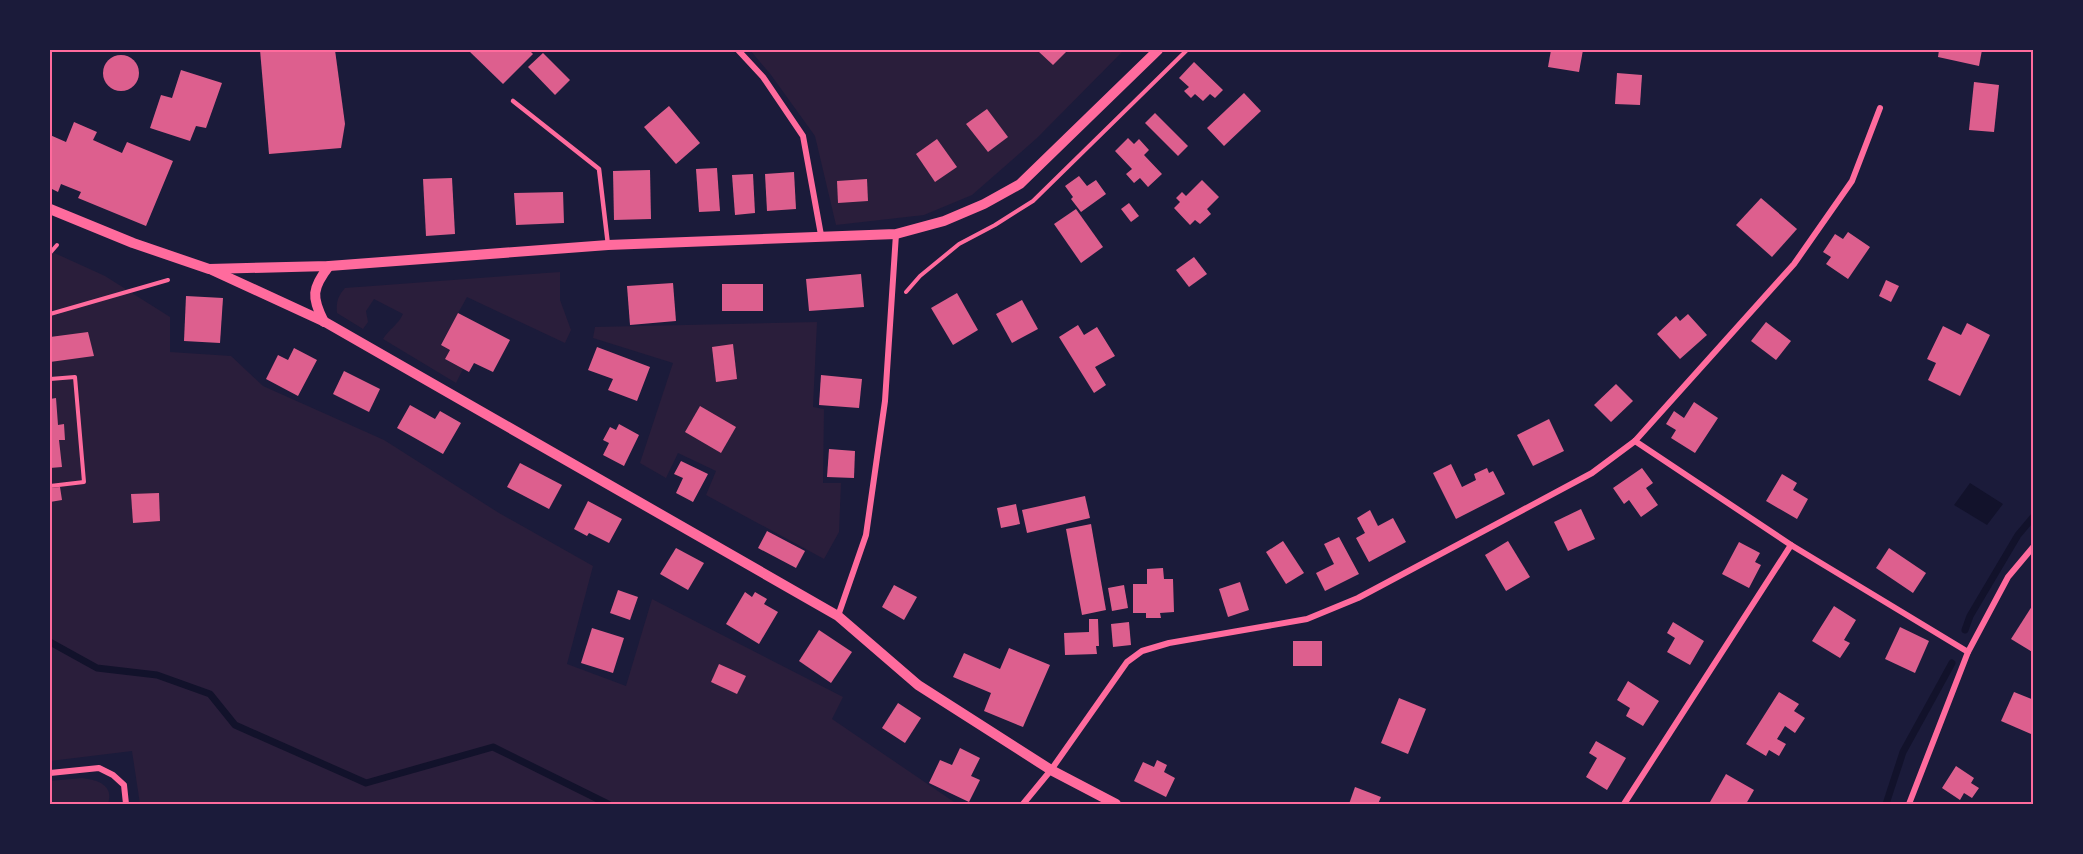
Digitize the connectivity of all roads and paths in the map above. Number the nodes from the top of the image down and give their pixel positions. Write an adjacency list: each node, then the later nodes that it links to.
1 (738, 50): 7 (street)
2 (1158, 50): 6 (street)
3 (513, 101): 9 (lane)
4 (1880, 108): 17 (street)
5 (50, 209): 12 (street)
6 (896, 234): 7 (street); 21 (street)
7 (821, 236): 9 (street)
8 (57, 245): 10 (path)
9 (608, 245): 11 (street)
10 (50, 253)
11 (330, 267): 12 (street); 15 (street)
12 (209, 269): 15 (street)
13 (168, 280): 14 (path)
14 (50, 314)
15 (325, 322): 21 (street)
16 (50, 379): 18 (path)
17 (1635, 441): 19 (street); 23 (street)
18 (50, 486)
19 (1791, 545): 22 (street); 28 (street)
20 (2034, 546): 22 (street)
21 (838, 616): 23 (street)
22 (1968, 652): 29 (street)
23 (1051, 771): 26 (street); 27 (street)
24 (50, 773): 25 (street)
25 (126, 804)
26 (1023, 804)
27 (1116, 804)
28 (1624, 804)
29 (1909, 804)

